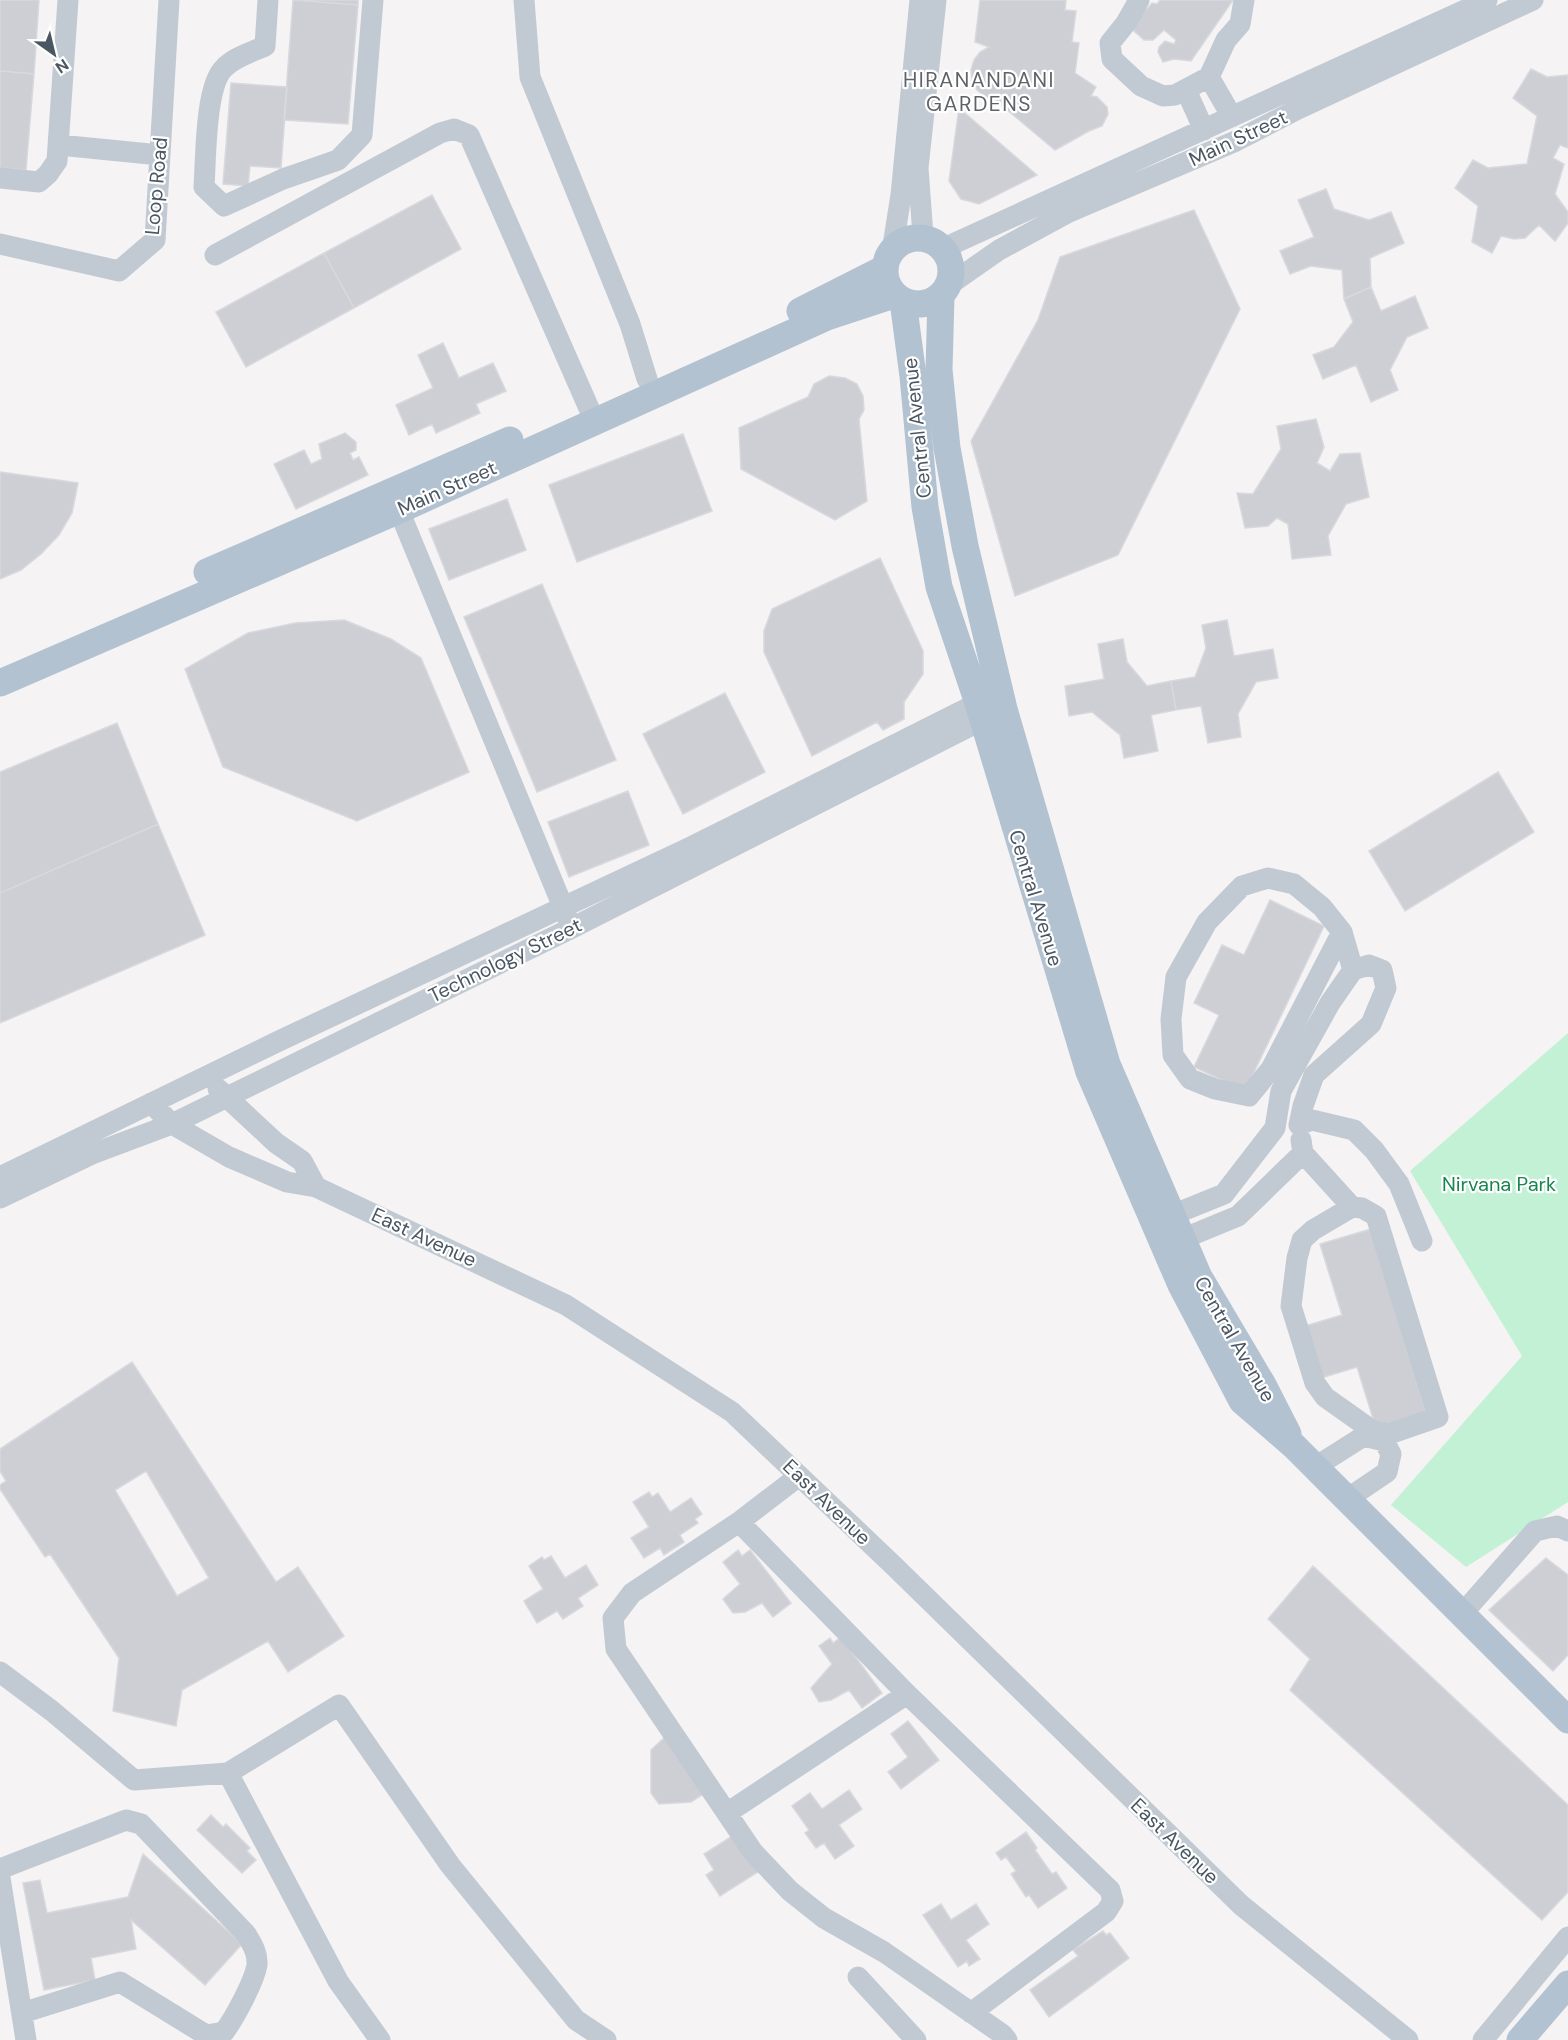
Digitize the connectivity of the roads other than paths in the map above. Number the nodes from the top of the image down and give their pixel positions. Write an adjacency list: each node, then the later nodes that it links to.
1 (68, 0): 18 (street)
2 (169, 0): 19 (street, Loop Road)
3 (268, 0): 21 (street)
4 (373, 0): 21 (street)
5 (524, 0): 30 (street)
6 (920, 0): 17 (street)
7 (936, 0): 17 (street)
8 (1139, 0): 13 (street)
9 (1244, 0): 12 (street)
10 (1533, 0): 11 (street, Main Street)
11 (1482, 10): 14 (street, Main Street)
12 (1209, 76): 13 (street); 15 (street)
13 (1186, 90): 16 (street)
14 (1294, 100): 15 (street, Main Street); 22 (street, Main Street)
15 (1232, 117): 16 (street, Main Street)
16 (1204, 130): 22 (street, Main Street)
17 (914, 140): 24 (street); 27 (street)
18 (59, 146): 19 (street); 20 (street)
19 (160, 155): 25 (street, Loop Road)
20 (0, 178)
21 (283, 179): 23 (street)
22 (1054, 210): 24 (street, Main Street); 28 (street, Main Street)
23 (288, 215): 26 (street); 31 (street)
24 (933, 242): 27 (main road); 28 (main road)
25 (0, 244)
26 (215, 255)
27 (888, 260): 29 (main road); 30 (main road, Main Street)
28 (945, 290): 29 (main road); 32 (main road, Central Avenue)
29 (899, 298): 31 (main road, Main Street); 33 (main road, Central Avenue)
30 (647, 379): 31 (main road, Main Street)
31 (592, 414): 34 (main road, Main Street)
32 (947, 448): 33 (main road); 37 (main road, Central Avenue)
33 (919, 453): 37 (main road, Central Avenue)
34 (394, 502): 35 (main road, Main Street); 36 (main road, Main Street); 39 (street)
35 (0, 663)
36 (0, 683)
37 (991, 706): 38 (street, Technology Street); 56 (main road, Central Avenue)
38 (778, 813): 39 (street); 40 (street, Technology Street)
39 (563, 907): 40 (street); 43 (street)
40 (572, 928): 44 (street, Technology Street)
41 (1342, 932): 41 (street); 42 (street)
42 (1353, 970): 47 (street); 48 (street)
43 (207, 1076): 44 (street); 45 (street)
44 (226, 1097): 46 (street, Technology Street); 51 (street)
45 (151, 1103): 46 (street, East Avenue); 50 (street)
46 (172, 1124): 51 (street, East Avenue); 53 (street, Technology Street)
47 (1299, 1125): 48 (street); 49 (street); 57 (street)
48 (1275, 1128): 52 (street)
49 (1303, 1153): 54 (street); 55 (street)
50 (0, 1177)
51 (316, 1187): 59 (street, East Avenue)
52 (1218, 1197): 55 (street); 56 (street)
53 (0, 1198)
54 (1352, 1207): 54 (street)
55 (1229, 1220): 56 (street)
56 (1168, 1231): 58 (main road, Central Avenue)
57 (1422, 1241)
58 (1315, 1467): 60 (main road, Central Avenue); 60 (street)
59 (800, 1476): 61 (street); 81 (street, East Avenue)
60 (1347, 1499): 63 (main road, Central Avenue)
61 (739, 1522): 65 (street); 68 (street)
62 (1568, 1531): 63 (street)
63 (1462, 1614): 66 (main road, Central Avenue)
64 (0, 1672): 67 (street)
65 (907, 1694): 68 (street); 75 (street)
66 (1566, 1713)
67 (228, 1773): 77 (street); 78 (street)
68 (727, 1813): 75 (street)
69 (0, 1869): 74 (street)
70 (0, 1878): 74 (street)
71 (1568, 1937): 82 (street)
72 (858, 1977): 79 (street)
73 (1568, 1984): 83 (main road)
74 (22, 2013): 76 (street)
75 (971, 2013): 80 (street)
76 (26, 2040)
77 (380, 2040)
78 (606, 2040)
79 (916, 2040)
80 (1007, 2040)
81 (1408, 2040)
82 (1483, 2040)
83 (1520, 2040)

